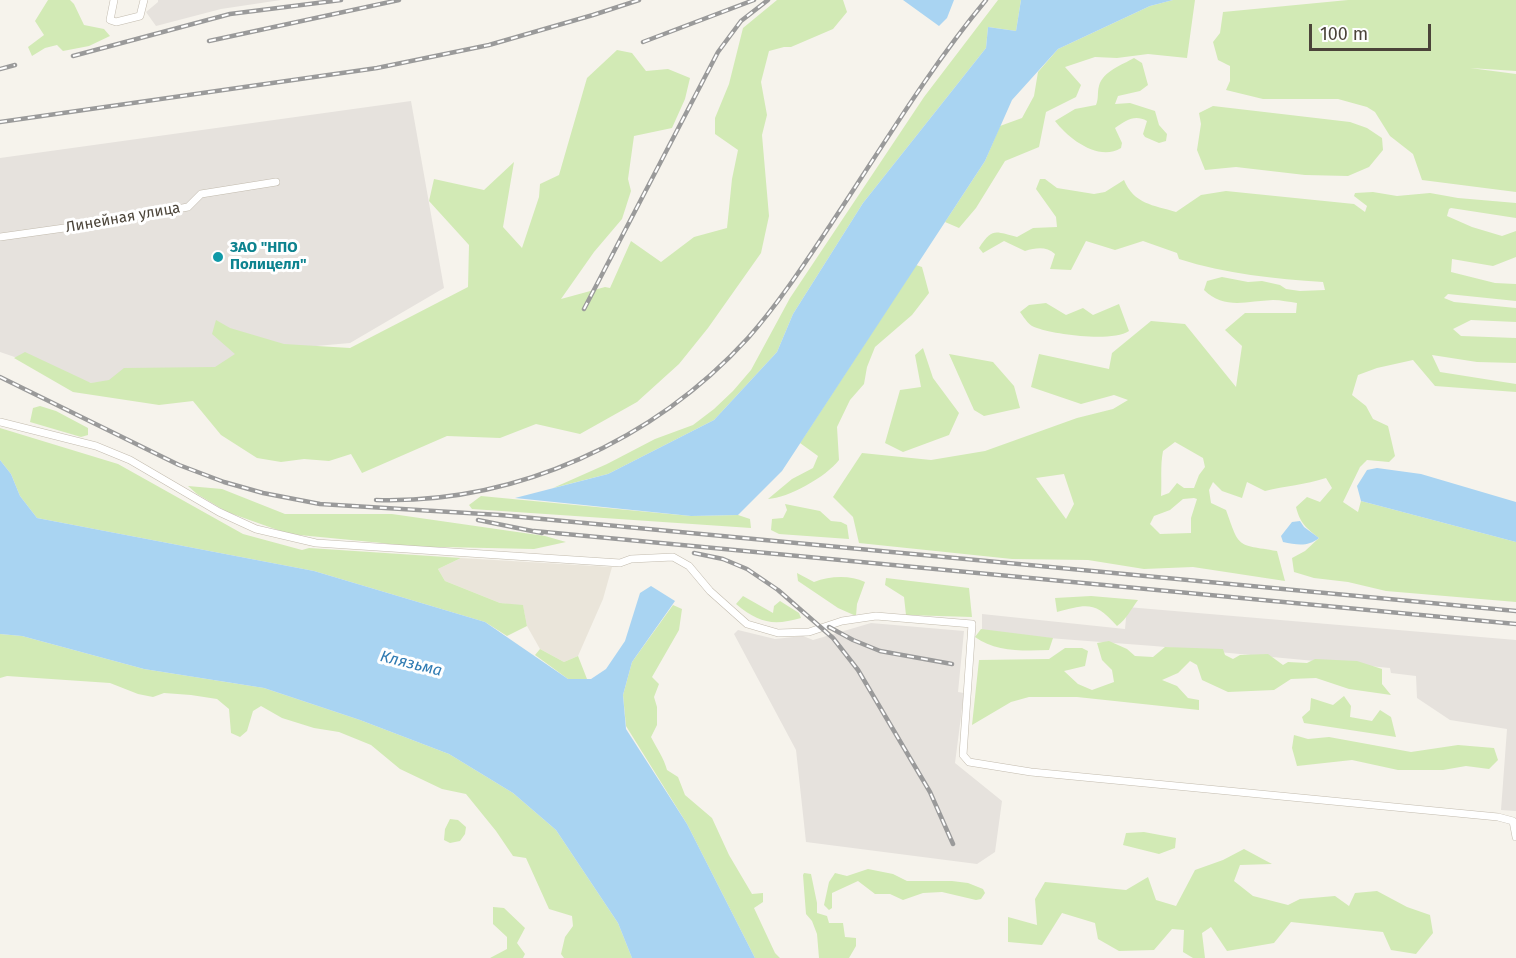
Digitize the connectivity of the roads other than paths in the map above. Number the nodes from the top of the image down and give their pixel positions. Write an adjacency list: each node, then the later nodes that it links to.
1 (114, 0): 2 (street)
2 (144, 0)
3 (276, 182): 4 (street, Линейная улица)
4 (0, 237)
5 (0, 422): 6 (street)
6 (1516, 837)

